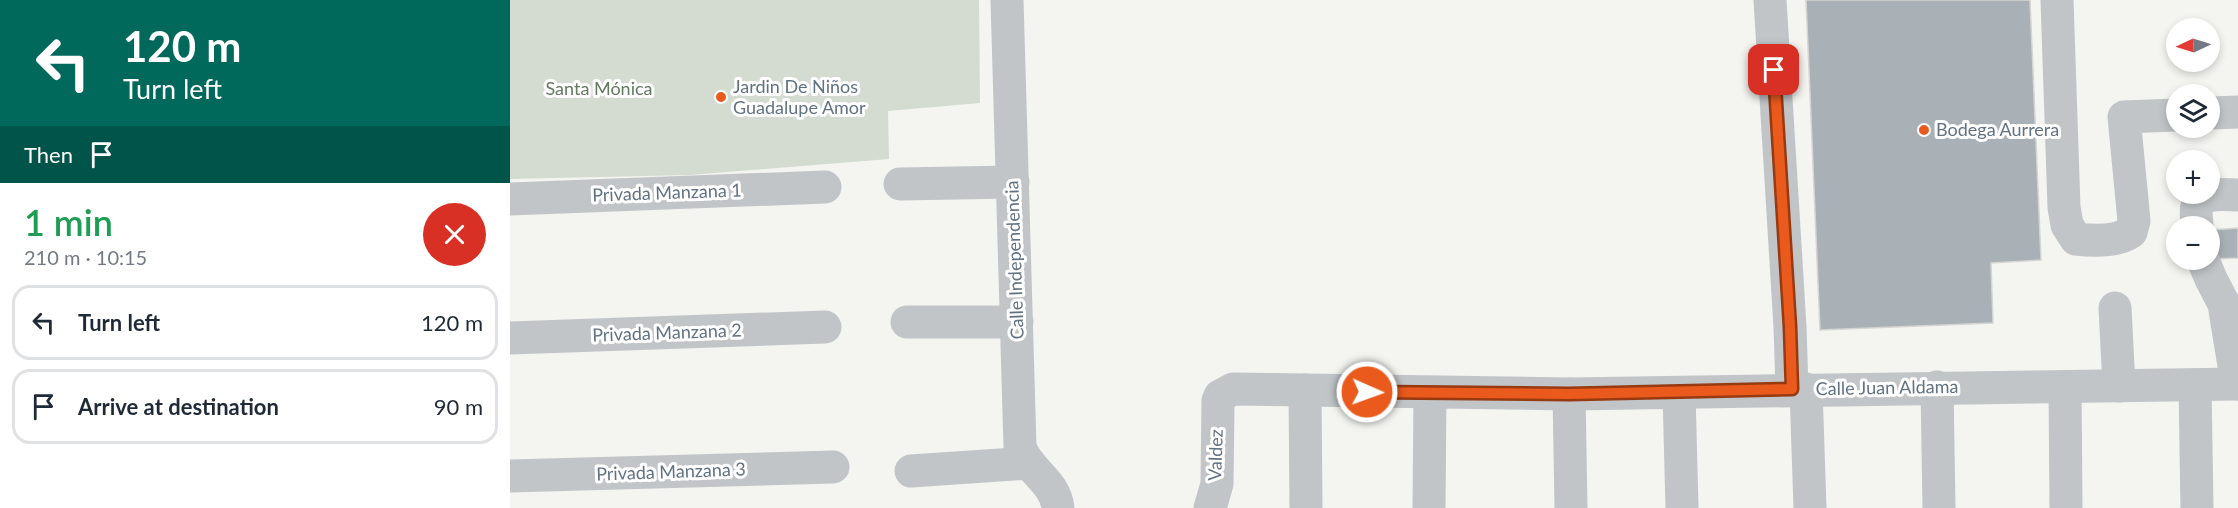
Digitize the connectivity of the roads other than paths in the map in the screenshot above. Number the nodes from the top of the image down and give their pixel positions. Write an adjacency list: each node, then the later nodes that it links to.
1 (1008, 0): 7 (street, Calle Independencia)
2 (1770, 0): 24 (street)
3 (2057, 0): 6 (street)
4 (2238, 112): 5 (street)
5 (2220, 113)
6 (2166, 115)
7 (1013, 182): 8 (street); 16 (street, Calle Independencia)
8 (900, 184)
9 (825, 187): 11 (street, Privada Manzana 1)
10 (2238, 195): 12 (street)
11 (510, 199)
12 (2196, 216)
13 (2217, 273): 19 (street)
14 (2115, 308): 21 (street)
15 (907, 322): 16 (street)
16 (1017, 322): 30 (street, Calle Independencia)
17 (825, 327): 18 (street, Privada Manzana 2)
18 (510, 339)
19 (2237, 384): 20 (street, Calle Juan Aldama)
20 (2195, 385): 21 (street, Calle Juan Aldama); 43 (street)
21 (2119, 386): 23 (street, Calle Juan Aldama)
22 (1937, 387): 23 (street, Calle Juan Aldama); 24 (street, Calle Juan Aldama); 41 (street)
23 (2065, 387): 42 (street)
24 (1799, 389): 27 (street, Calle Juan Aldama); 40 (street)
25 (1305, 390): 26 (street, Calle Juan Aldama); 29 (street, Calle Juan Aldama); 36 (street)
26 (1430, 393): 28 (street, Calle Juan Aldama); 37 (street)
27 (1679, 393): 28 (street, Calle Juan Aldama); 39 (street)
28 (1569, 394): 38 (street)
29 (1218, 401): 35 (street, Valdez)
30 (1029, 464): 32 (street); 34 (street, Calle Independencia)
31 (833, 467): 33 (street, Privada Manzana 3)
32 (911, 471)
33 (510, 476)
34 (1058, 508)
35 (1210, 508)
36 (1306, 508)
37 (1429, 508)
38 (1571, 508)
39 (1682, 508)
40 (1810, 508)
41 (1939, 508)
42 (2066, 508)
43 (2197, 508)

